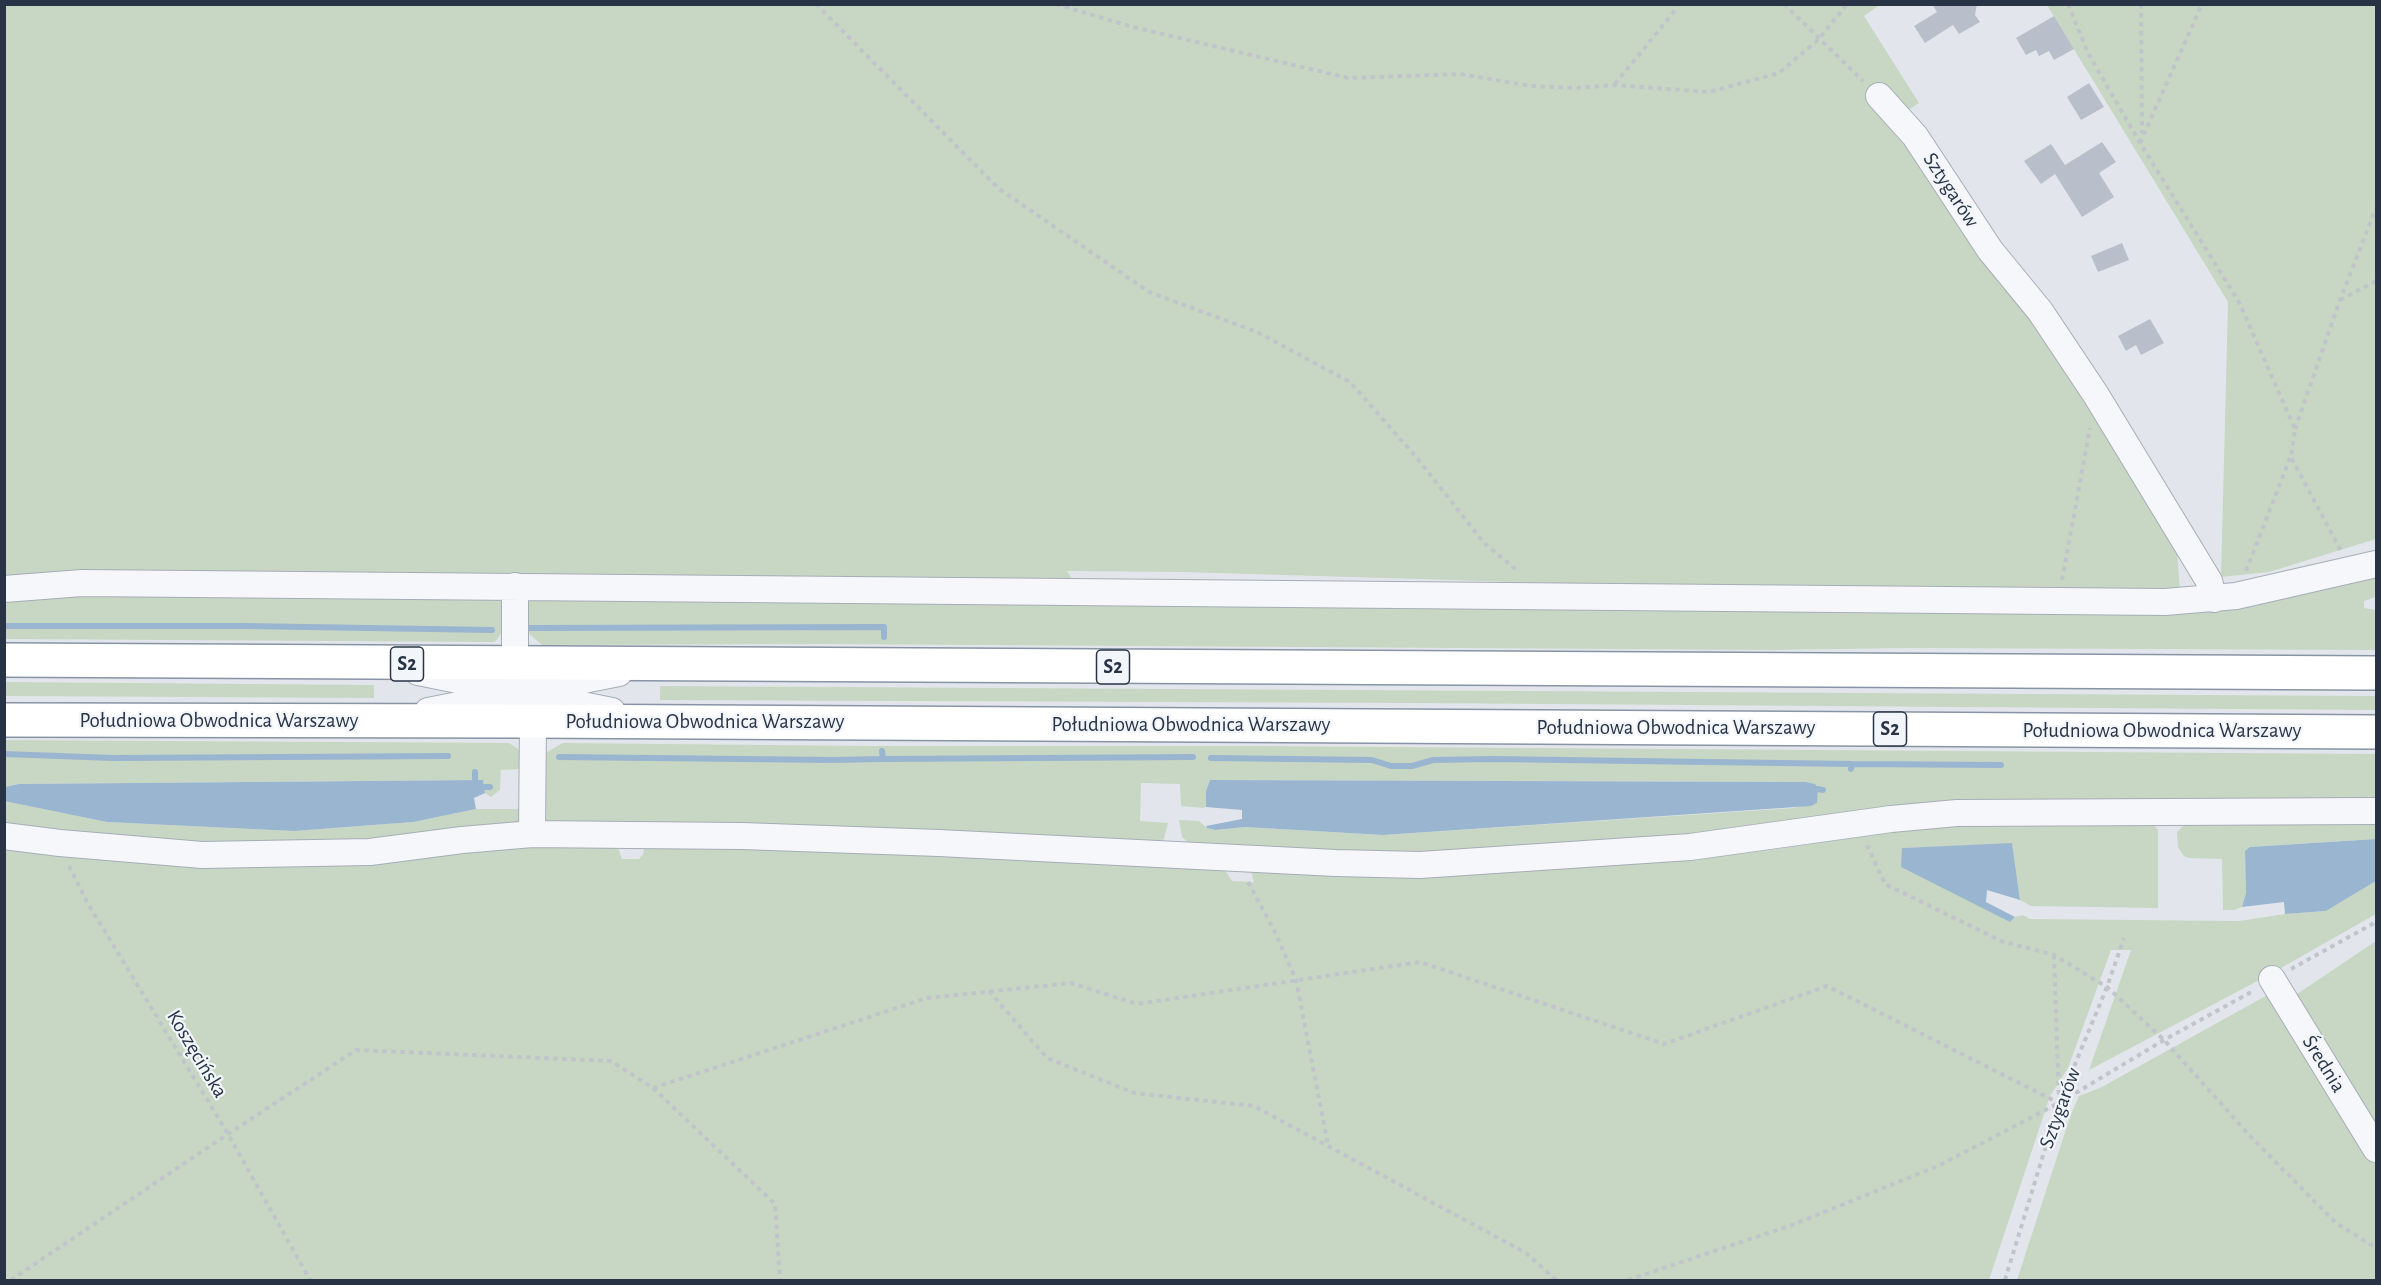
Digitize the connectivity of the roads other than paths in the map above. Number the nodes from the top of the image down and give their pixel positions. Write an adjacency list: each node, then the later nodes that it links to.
1 (1879, 96): 5 (street, Sztygarów)
2 (2376, 564): 5 (street)
3 (515, 586): 4 (street); 5 (street); 8 (street)
4 (4, 589)
5 (2225, 597)
6 (4, 660): 8 (highway, Południowa Obwodnica Warszawy / S2)
7 (2376, 673): 8 (highway, Południowa Obwodnica Warszawy / S2)
8 (523, 693): 9 (highway, Południowa Obwodnica Warszawy / S2); 10 (highway, Południowa Obwodnica Warszawy / S2); 12 (street)
9 (4, 720)
10 (2376, 732)
11 (2376, 811): 12 (street)
12 (532, 834): 13 (street)
13 (4, 836)
14 (2272, 979): 15 (street, Średnia)
15 (2376, 1149)

